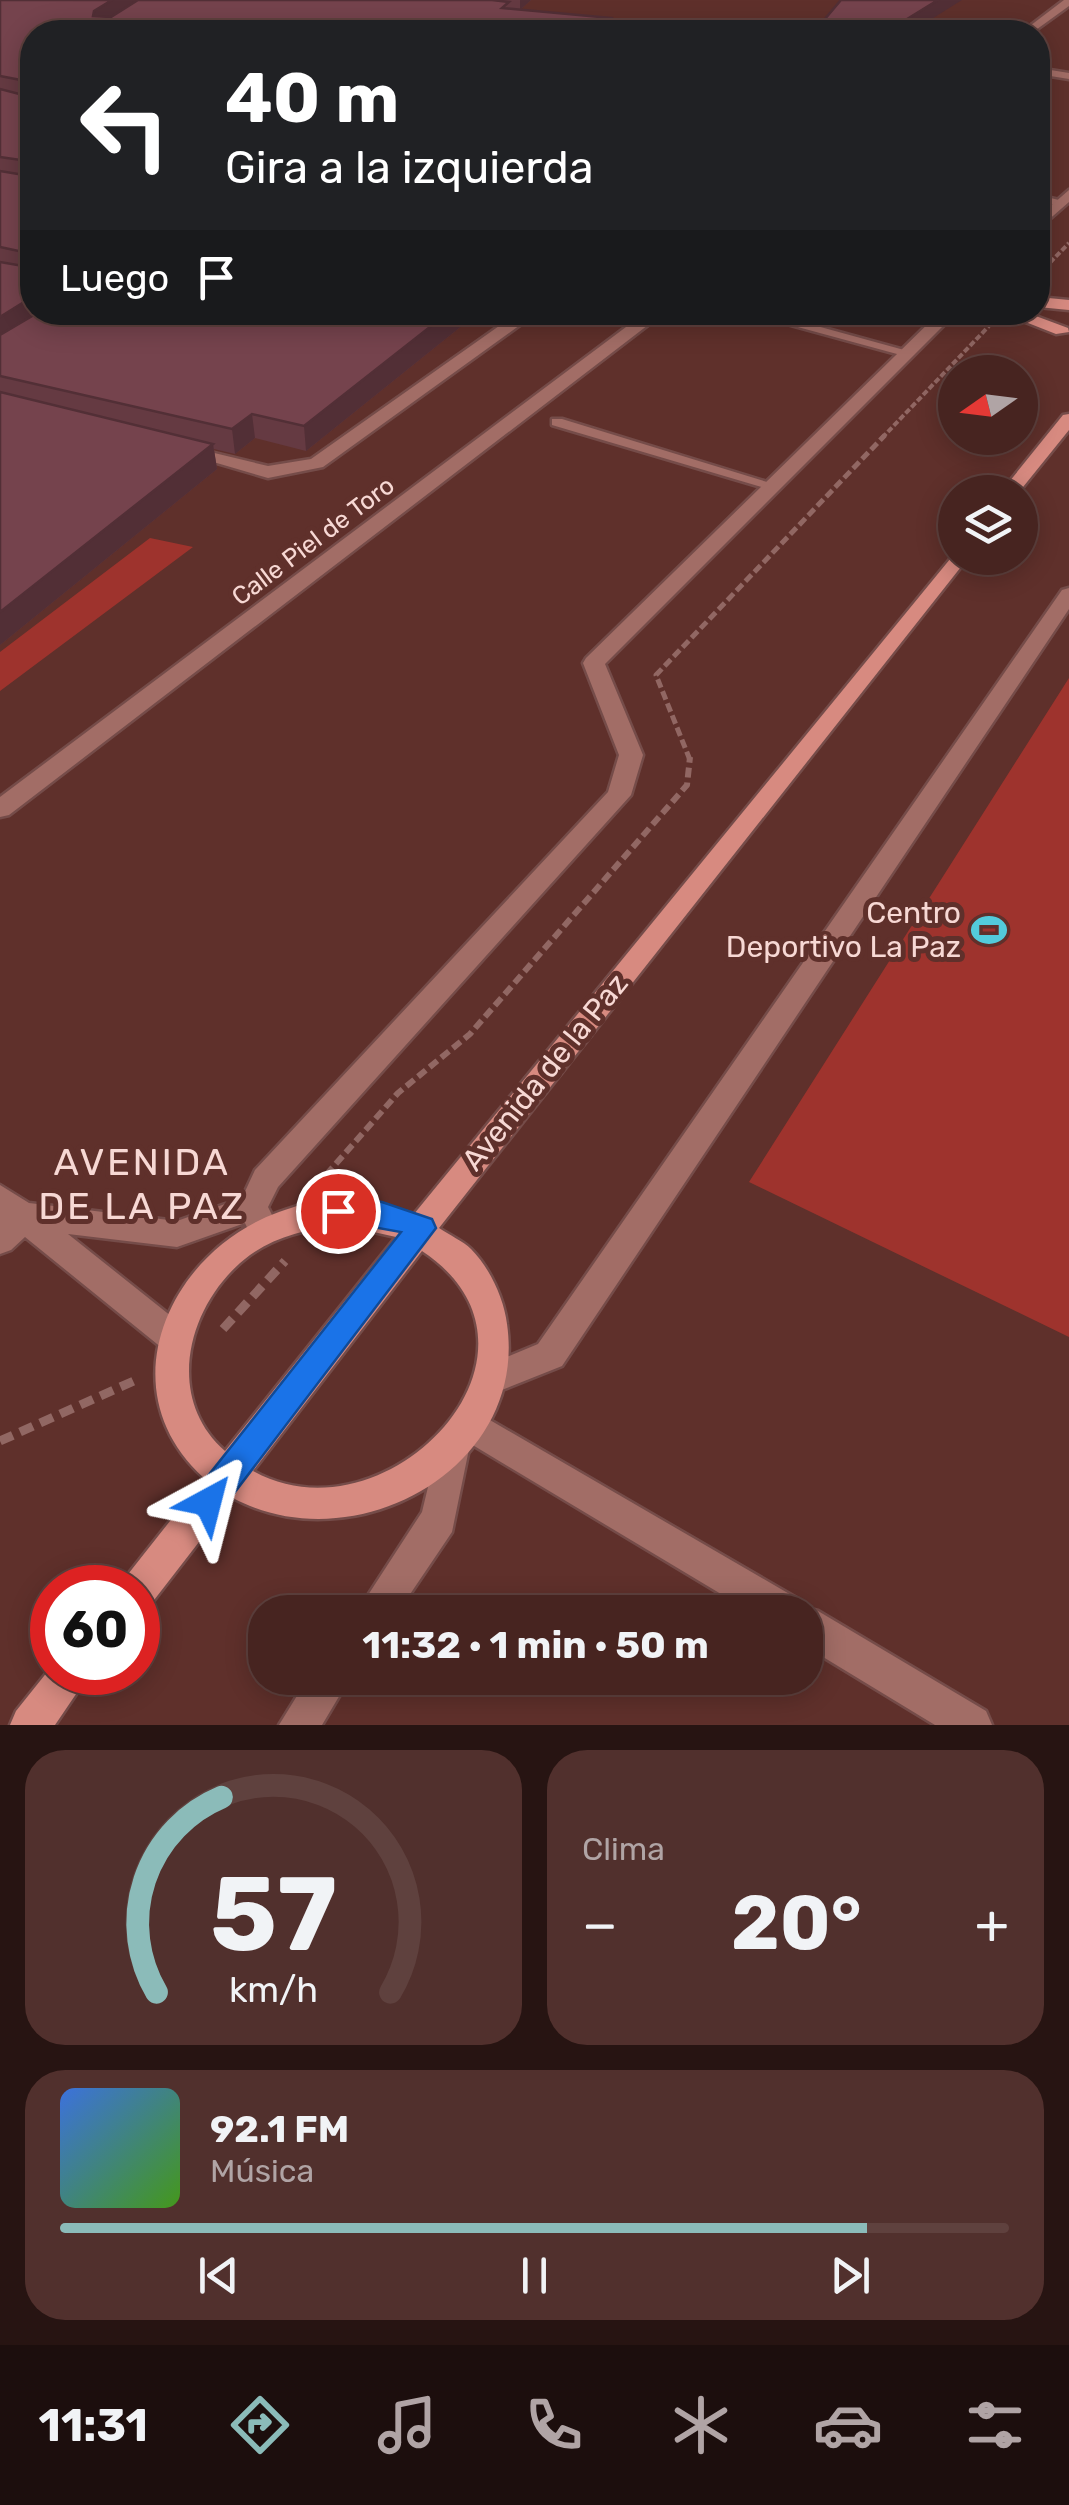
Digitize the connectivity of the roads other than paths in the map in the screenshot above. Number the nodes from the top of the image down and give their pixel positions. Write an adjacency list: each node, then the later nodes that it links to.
1 (1069, 0): 4 (street)
2 (564, 19): 3 (street)
3 (571, 20)
4 (1043, 20)
5 (1069, 309): 11 (main road)
6 (512, 325): 15 (street, Calle Piel de Toro)
7 (639, 325): 20 (street, Calle Piel de Toro)
8 (801, 325): 12 (lane)
9 (936, 325): 12 (street)
10 (1041, 325): 11 (main road)
11 (1066, 335)
12 (908, 352): 17 (street)
13 (1069, 419): 16 (main road)
14 (557, 422): 17 (lane)
15 (172, 448)
16 (1024, 475)
17 (773, 486): 22 (street)
18 (944, 575): 23 (main road, Avenida de la Paz)
19 (1069, 594): 26 (street)
20 (0, 809)
21 (13, 1207): 22 (street); 24 (street); 25 (street)
22 (258, 1219): 23 (main road); 25 (main road)
23 (422, 1228): 26 (main road); 28 (main road, Avenida de la Paz)
24 (0, 1241)
25 (174, 1338): 28 (main road)
26 (492, 1379): 27 (main road)
27 (461, 1437): 28 (main road); 30 (street); 31 (street)
28 (227, 1477): 29 (main road, Avenida de la Paz)
29 (159, 1565)
30 (388, 1595)
31 (754, 1595)
32 (823, 1635): 37 (street)
33 (54, 1695): 35 (main road)
34 (319, 1695): 36 (street)
35 (30, 1725)
36 (299, 1725)
37 (972, 1725)

